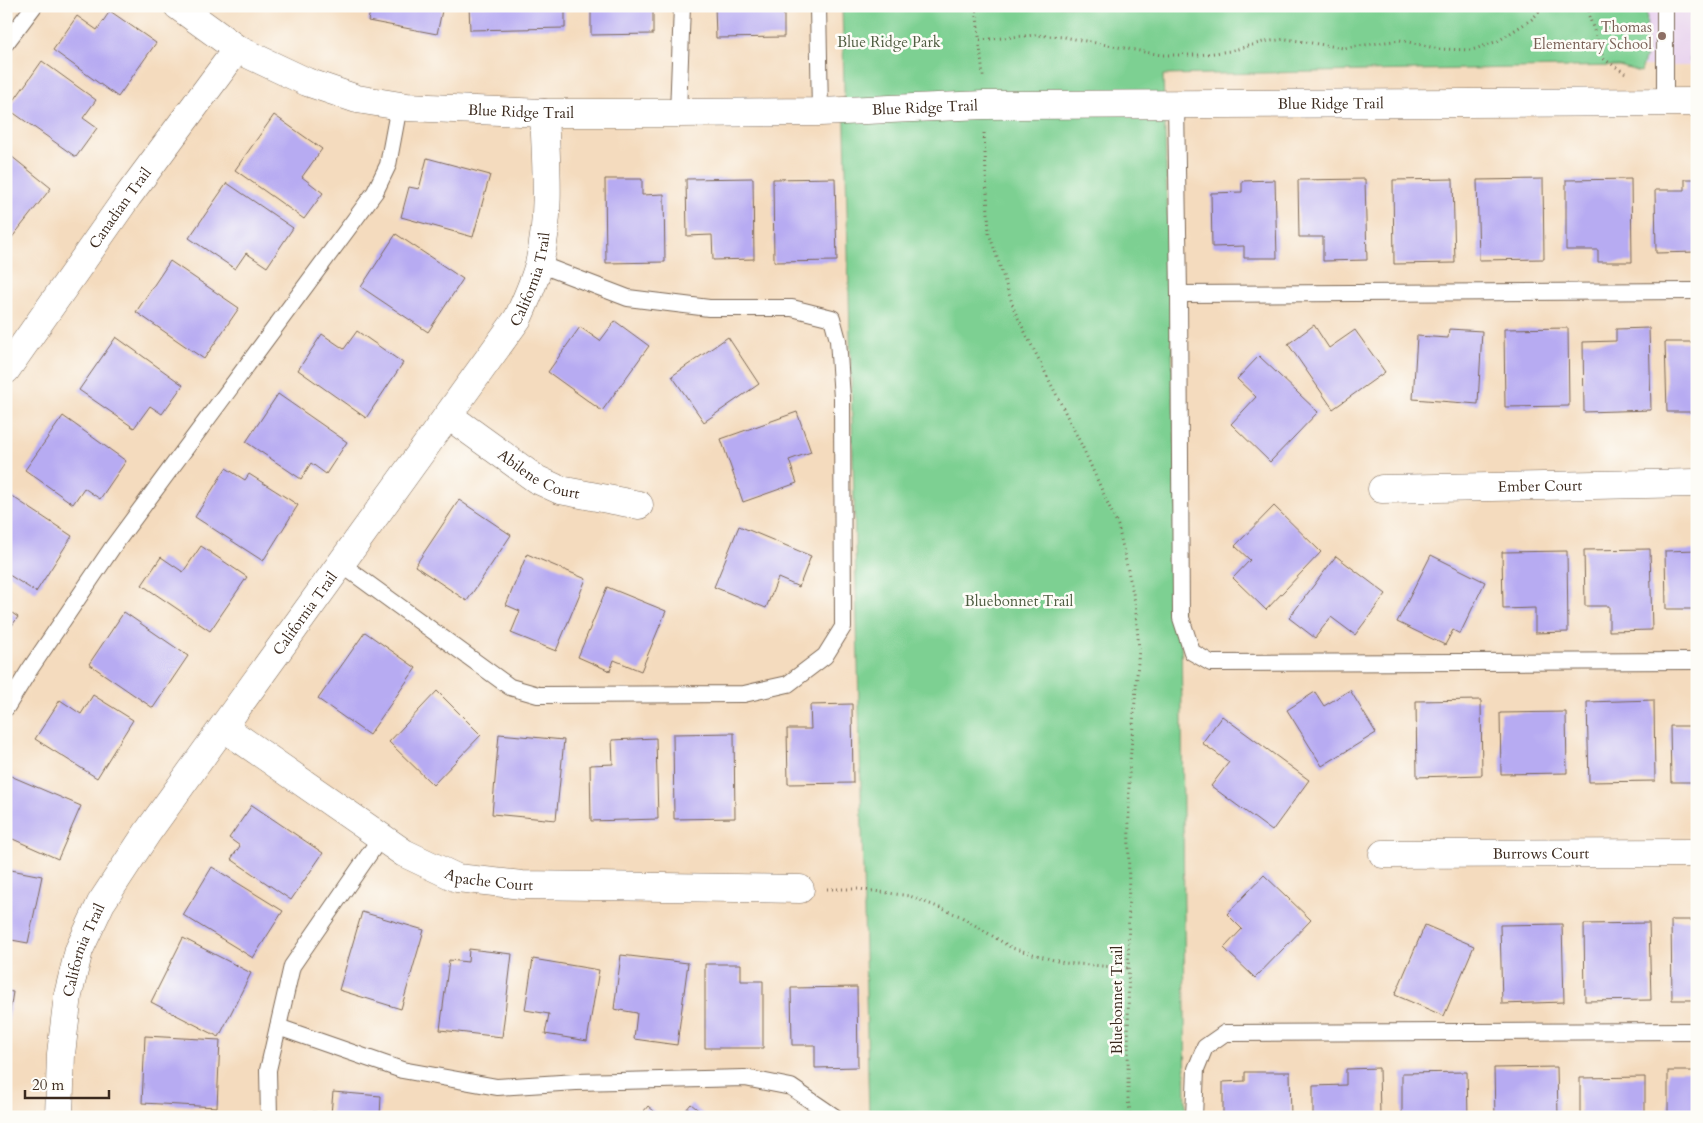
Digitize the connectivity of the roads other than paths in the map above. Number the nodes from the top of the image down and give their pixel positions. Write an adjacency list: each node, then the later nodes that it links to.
1 (34, 6): 6 (lane)
2 (178, 6): 7 (street, Blue Ridge Trail)
3 (682, 6): 14 (lane)
4 (818, 6): 12 (lane)
5 (1665, 6): 8 (lane)
6 (6, 44)
7 (237, 49): 11 (street, Blue Ridge Trail); 18 (street, Canadian Trail)
8 (1665, 92): 9 (street, Blue Ridge Trail); 10 (street, Blue Ridge Trail)
9 (1697, 102)
10 (1176, 104): 12 (street, Blue Ridge Trail); 17 (lane)
11 (399, 106): 13 (street, Blue Ridge Trail); 25 (lane)
12 (820, 112): 14 (street, Blue Ridge Trail)
13 (544, 113): 14 (street, Blue Ridge Trail); 15 (street, California Trail)
14 (678, 113)
15 (539, 264): 19 (street, California Trail); 23 (lane)
16 (1697, 290): 17 (lane)
17 (1179, 294): 24 (lane)
18 (6, 370)
19 (449, 416): 22 (street, Abilene Court); 23 (street, California Trail)
20 (1697, 483): 21 (street, Ember Court)
21 (1382, 489)
22 (640, 506)
23 (341, 564): 26 (street, California Trail)
24 (1697, 661)
25 (6, 708)
26 (223, 727): 27 (street, Apache Court); 33 (street, California Trail)
27 (381, 837): 30 (street, Apache Court); 31 (lane)
28 (1697, 853): 29 (street, Burrows Court)
29 (1384, 854)
30 (800, 889)
31 (278, 1027): 34 (lane); 35 (lane)
32 (1697, 1031): 36 (lane)
33 (59, 1117)
34 (268, 1117)
35 (836, 1117)
36 (1194, 1117)

